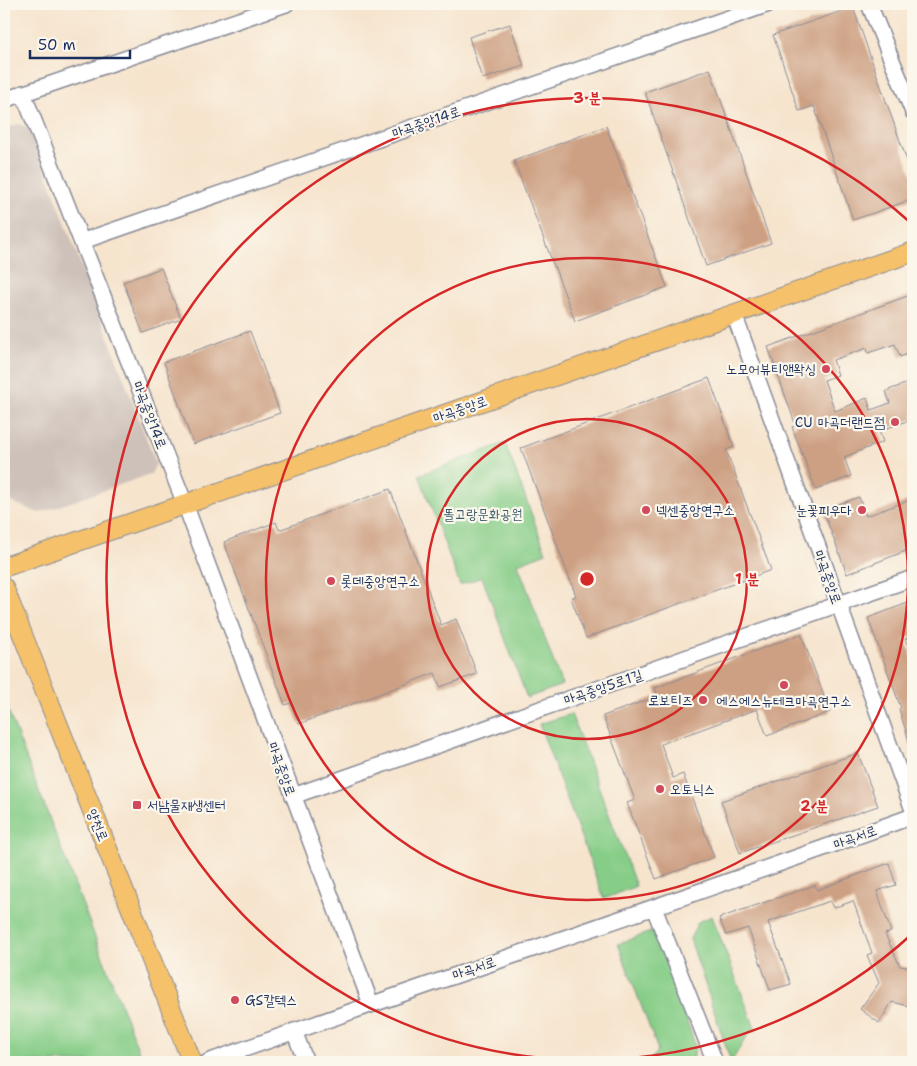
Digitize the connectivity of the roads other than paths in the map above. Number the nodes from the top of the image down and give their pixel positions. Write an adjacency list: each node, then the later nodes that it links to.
1 (286, 4): 4 (street)
2 (769, 4): 7 (street, 마곡중앙14로)
3 (869, 4): 6 (street)
4 (23, 93): 5 (street); 7 (street, 마곡중앙14로)
5 (4, 100)
6 (913, 112)
7 (83, 241): 10 (street, 마곡중앙14로)
8 (913, 252): 9 (main road, 마곡중앙로)
9 (734, 314): 10 (main road, 마곡중앙로); 14 (street, 마곡중앙로)
10 (185, 504): 11 (main road, 마곡중앙로); 15 (street, 마곡중앙로)
11 (4, 567)
12 (913, 578): 14 (street, 마곡중앙5로1길)
13 (4, 588): 21 (main road, 양천로)
14 (838, 604): 15 (street, 마곡중앙5로1길); 16 (street, 마곡중앙로)
15 (292, 796): 19 (street, 마곡중앙로)
16 (913, 810)
17 (913, 816): 18 (street, 마곡서로)
18 (654, 908): 19 (street, 마곡서로); 24 (street)
19 (371, 1004): 20 (street, 마곡서로)
20 (294, 1031): 22 (street, 마곡서로); 23 (street)
21 (192, 1062)
22 (208, 1062)
23 (306, 1062)
24 (715, 1062)

